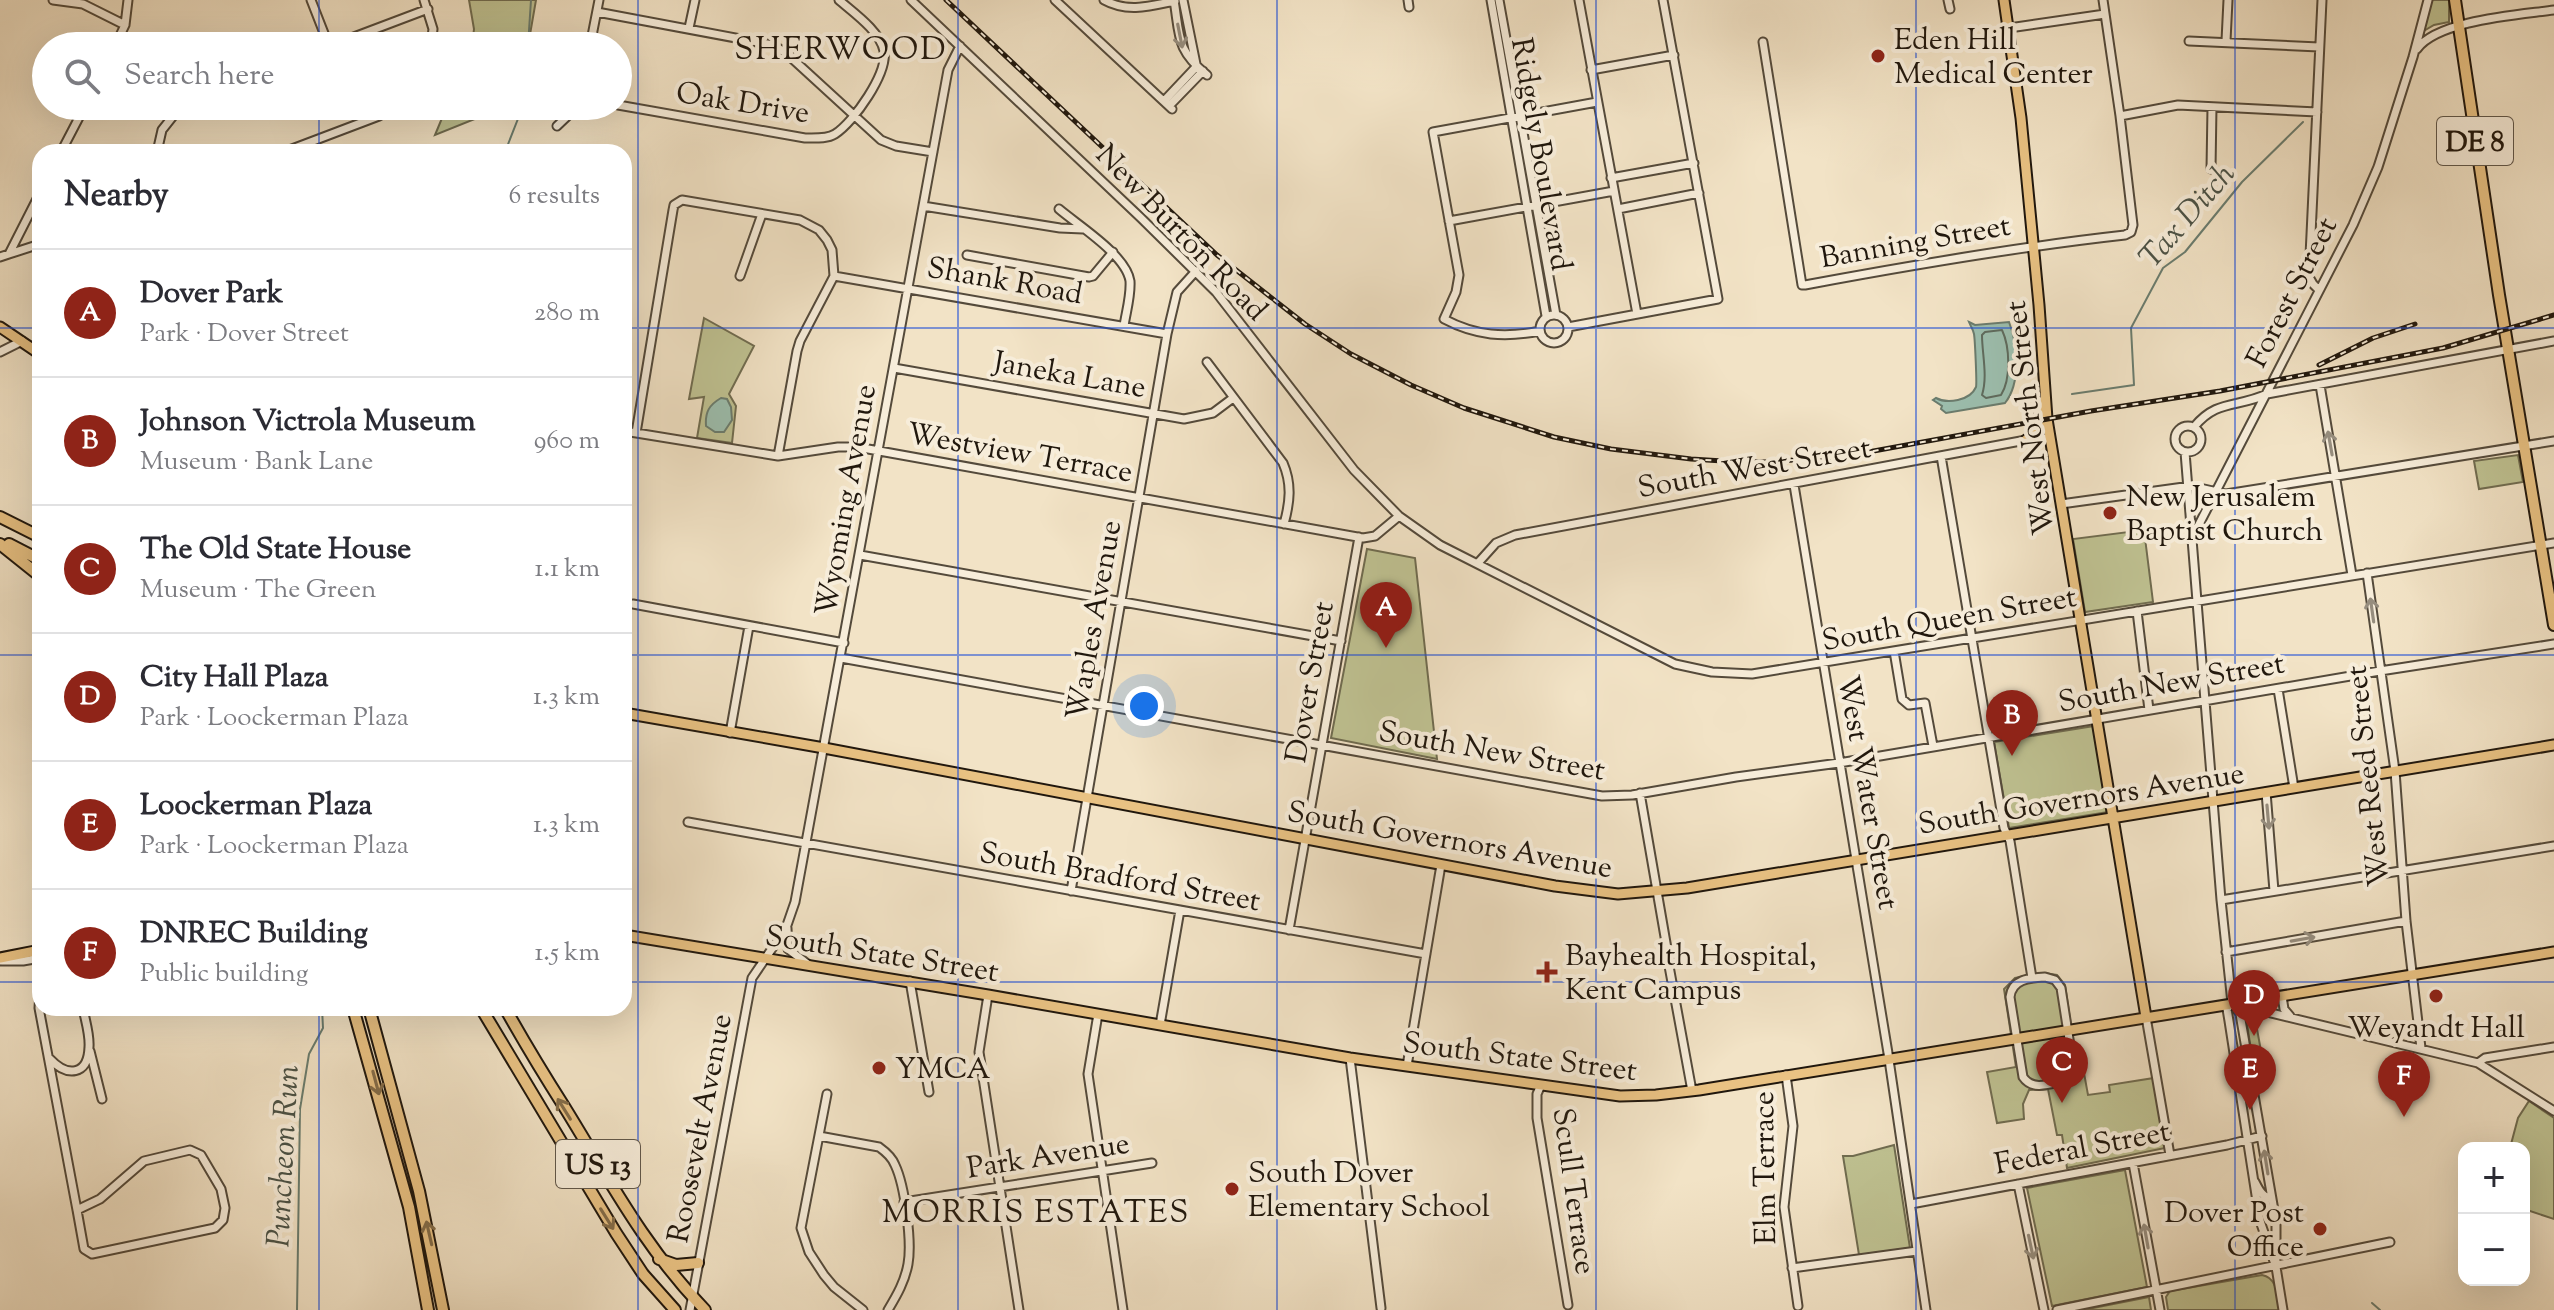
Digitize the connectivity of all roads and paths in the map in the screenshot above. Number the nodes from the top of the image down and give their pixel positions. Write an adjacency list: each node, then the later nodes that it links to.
1 (53, 0): 28 (street)
2 (128, 0): 28 (street)
3 (311, 0): 33 (street)
4 (424, 0): 23 (street)
5 (599, 0): 26 (street)
6 (695, 0): 30 (street)
7 (839, 0): 50 (street)
8 (911, 0): 41 (street, New Burton Road)
9 (1055, 0): 11 (street)
10 (1104, 0): 11 (street)
11 (1177, 0)
12 (1491, 0): 37 (street, Ridgely Boulevard)
13 (1499, 0): 37 (street, Ridgely Boulevard)
14 (1579, 0): 45 (street)
15 (1663, 0): 43 (street)
16 (1948, 0): 24 (street)
17 (2004, 0): 31 (main road, West North Street)
18 (2103, 0): 27 (street)
19 (2228, 0): 39 (street)
20 (2322, 0): 42 (street)
21 (2428, 0): 44 (street, Forest Street)
22 (2455, 0): 29 (highway, DE 8)
23 (428, 9): 34 (street); 35 (street)
24 (1950, 9)
25 (2554, 10): 29 (street)
26 (597, 12): 30 (street); 36 (street)
27 (2105, 14): 31 (street); 51 (street)
28 (125, 25): 32 (street)
29 (2457, 26): 44 (street); 97 (highway, DE 8)
30 (689, 28): 50 (street)
31 (2009, 28): 76 (main road, West North Street)
32 (122, 32)
33 (324, 32)
34 (367, 32)
35 (433, 32)
36 (593, 32)
37 (1501, 32): 52 (street, Ridgely Boulevard)
38 (2189, 41): 39 (street)
39 (2226, 41): 42 (street)
40 (1763, 42): 76 (street, Banning Street)
41 (960, 46): 61 (street, Wyoming Avenue); 81 (street, New Burton Road)
42 (2319, 47): 49 (street)
43 (1674, 55): 45 (street); 62 (street)
44 (2413, 57): 85 (street, Forest Street)
45 (1591, 70): 46 (street)
46 (1597, 102): 52 (street); 64 (street)
47 (632, 107): 50 (street, Oak Drive)
48 (2212, 107): 49 (street); 51 (street); 63 (street)
49 (2317, 112): 85 (street)
50 (853, 116): 61 (street)
51 (2120, 116): 76 (street, Banning Street)
52 (1516, 117): 67 (street); 69 (street, Ridgely Boulevard); 74 (street)
53 (78, 120): 58 (street)
54 (170, 120): 59 (street)
55 (368, 120): 60 (street)
56 (563, 120): 57 (street)
57 (557, 126)
58 (65, 144)
59 (159, 144)
60 (305, 144)
61 (933, 152): 68 (street, Wyoming Avenue)
62 (1694, 163): 64 (street); 66 (street)
63 (2211, 169)
64 (1611, 178): 65 (street)
65 (1614, 191): 67 (street); 72 (street)
66 (1699, 193): 72 (street); 86 (street)
67 (1537, 204): 69 (street); 87 (street)
68 (923, 206): 75 (street); 84 (street, Wyoming Avenue)
69 (1527, 206): 74 (street); 88 (street, Ridgely Boulevard)
70 (32, 207): 80 (street)
71 (1059, 209): 75 (street)
72 (1618, 209): 86 (street)
73 (762, 214): 82 (street); 83 (street); 108 (street)
74 (1449, 221): 92 (street)
75 (1083, 229): 78 (street)
76 (2033, 245): 99 (main road, West North Street)
77 (32, 247): 80 (street)
78 (1113, 252): 79 (street); 89 (street)
79 (967, 255)
80 (4, 256)
81 (1196, 271): 93 (street, Waples Avenue); 123 (street, New Burton Road)
82 (740, 276)
83 (834, 276): 84 (street, Shank Road); 115 (street)
84 (908, 288): 89 (street, Shank Road); 101 (street, Wyoming Avenue)
85 (2319, 290): 103 (street, Forest Street)
86 (1637, 314): 91 (street)
87 (1556, 315): 88 (street); 91 (street)
88 (1546, 316): 92 (street)
89 (1124, 326): 93 (street, Shank Road)
90 (0, 327): 94 (main road)
91 (1568, 327): 92 (street)
92 (1540, 331)
93 (1167, 334): 105 (street, Waples Avenue)
94 (22, 341): 96 (main road); 98 (street)
95 (2554, 341): 97 (street)
96 (32, 348)
97 (2509, 348): 102 (street); 112 (highway, DE 8)
98 (0, 352)
99 (2042, 358): 109 (main road, West North Street); 110 (main road)
100 (1207, 362): 104 (street)
101 (894, 368): 105 (street, Janeka Lane); 113 (street, Wyoming Avenue)
102 (2320, 385): 103 (street); 117 (street, one-way to 102)
103 (2267, 394): 106 (street); 120 (street, Forest Street)
104 (1233, 398): 105 (street, Janeka Lane); 125 (street)
105 (1153, 414): 121 (street, Waples Avenue)
106 (2194, 427): 114 (street); 114 (street)
107 (632, 432): 108 (street, Westview Terrace)
108 (636, 433): 115 (street, Westview Terrace)
109 (2049, 438): 110 (street, South West Street); 122 (main road, West North Street)
110 (2026, 440): 116 (street, South West Street)
111 (2554, 441): 112 (street)
112 (2525, 446): 117 (street); 131 (highway, DE 8)
113 (879, 451): 115 (street, Westview Terrace); 121 (street, Westview Terrace); 132 (street, Wyoming Avenue)
114 (2185, 452): 119 (street)
115 (778, 456)
116 (1941, 456): 118 (street, South West Street); 145 (street)
117 (2336, 477): 120 (street); 137 (street)
118 (1794, 485): 134 (street, South West Street); 151 (street, West Water Street)
119 (2187, 487): 120 (street); 122 (street); 128 (street)
120 (2216, 491): 128 (street, Forest Street)
121 (1139, 497): 125 (street, Westview Terrace); 138 (street, Waples Avenue)
122 (2061, 504): 142 (main road, West North Street)
123 (1399, 516): 127 (street); 134 (street, South Queen Street)
124 (0, 517): 126 (highway)
125 (1284, 524): 127 (street, Westview Terrace)
126 (32, 533)
127 (1359, 537): 146 (street, Dover Street)
128 (2192, 539): 139 (street)
129 (0, 542): 133 (highway); 135 (highway)
130 (2554, 543): 131 (street, South Queen Street)
131 (2541, 545): 136 (street, South Queen Street); 143 (highway, DE 8)
132 (860, 555): 138 (street); 147 (street, Wyoming Avenue)
133 (32, 556)
134 (1478, 563): 151 (street, South Queen Street)
135 (32, 569)
136 (2367, 573): 137 (street, South Queen Street); 152 (street, West Reed Street, one-way to 136)
137 (2352, 575): 139 (street, South Queen Street)
138 (1120, 600): 146 (street); 155 (street, Waples Avenue)
139 (2196, 601): 141 (street, South Queen Street); 154 (street)
140 (633, 604): 144 (street)
141 (2137, 611): 142 (street, South Queen Street); 156 (street)
142 (2081, 620): 145 (street, South Queen Street); 158 (main road, West North Street)
143 (2554, 625)
144 (749, 626): 147 (street); 159 (street)
145 (1972, 639): 149 (street, South Queen Street); 160 (street)
146 (1341, 641): 161 (street, Dover Street)
147 (844, 643): 150 (street, Wyoming Avenue)
148 (2554, 644): 152 (street, South New Street)
149 (1894, 651): 151 (street, South Queen Street); 163 (street)
150 (841, 658): 155 (street, South New Street); 164 (street, Wyoming Avenue)
151 (1823, 664): 165 (street, West Water Street)
152 (2380, 671): 153 (street, South New Street); 166 (street, West Reed Street)
153 (2278, 689): 154 (street, South New Street); 167 (street)
154 (2205, 701): 156 (street, South New Street); 171 (street)
155 (1102, 704): 161 (street, South New Street); 170 (street, Waples Avenue)
156 (2149, 710): 158 (street, South New Street)
157 (632, 715): 159 (main road, South Governors Avenue)
158 (2097, 719): 160 (street, South New Street); 172 (main road, West North Street)
159 (730, 733): 164 (main road, South Governors Avenue)
160 (1988, 738): 163 (street, South New Street); 174 (street)
161 (1322, 744): 169 (street, South New Street); 175 (street, Dover Street)
162 (2554, 745): 166 (main road, South Governors Avenue)
163 (1933, 746): 165 (street, South New Street)
164 (824, 748): 170 (main road, South Governors Avenue); 176 (street, Wyoming Avenue)
165 (1839, 763): 169 (street, South New Street); 178 (street, West Water Street)
166 (2395, 771): 167 (main road, South Governors Avenue); 180 (street, West Reed Street)
167 (2294, 788): 168 (main road, South Governors Avenue)
168 (2266, 792): 171 (main road, South Governors Avenue); 183 (street, one-way to 183)
169 (1640, 793): 182 (street)
170 (1085, 798): 175 (main road, South Governors Avenue); 181 (street, Waples Avenue)
171 (2214, 801): 172 (main road, South Governors Avenue); 184 (street)
172 (2113, 817): 174 (main road, South Governors Avenue); 212 (main road, West North Street)
173 (688, 822): 176 (street, South Bradford Street)
174 (2008, 835): 178 (main road, South Governors Avenue); 199 (street)
175 (1305, 839): 179 (main road, South Governors Avenue); 188 (street, Dover Street)
176 (806, 844): 181 (street, South Bradford Street); 187 (street, Wyoming Avenue)
177 (2554, 846): 180 (street)
178 (1856, 859): 182 (main road, South Governors Avenue); 222 (street, West Water Street)
179 (1441, 865): 182 (main road, South Governors Avenue); 193 (street)
180 (2402, 870): 183 (street); 186 (street, West Reed Street)
181 (1071, 891): 185 (street, South Bradford Street)
182 (1657, 891): 230 (street)
183 (2274, 891): 184 (street)
184 (2221, 900): 191 (street)
185 (1180, 910): 188 (street, South Bradford Street); 214 (street)
186 (2406, 921): 191 (street, one-way to 186); 198 (street, West Reed Street)
187 (787, 927): 194 (street, Wyoming Avenue); 197 (street)
188 (1289, 930): 193 (street, South Bradford Street)
189 (632, 936): 194 (main road, South State Street)
190 (32, 952): 195 (main road)
191 (2226, 952): 203 (street)
192 (2554, 952): 198 (main road, South State Street)
193 (1426, 954): 224 (street)
194 (765, 958): 197 (main road, South State Street); 254 (street, Roosevelt Avenue)
195 (0, 959): 196 (street)
196 (32, 959)
197 (811, 966): 200 (main road, South State Street)
198 (2413, 974): 202 (main road, South State Street); 219 (street, West Reed Street)
199 (2032, 978): 215 (street); 216 (street)
200 (910, 981): 201 (main road, South State Street); 231 (street)
201 (988, 995): 204 (main road, South State Street); 245 (street)
202 (2282, 996): 203 (main road, South State Street); 213 (street)
203 (2232, 1003): 212 (main road, South State Street); 213 (street); 236 (street); 237 (street)
204 (1098, 1014): 214 (main road, South State Street); 242 (street)
205 (41, 1016): 220 (street)
206 (84, 1016): 218 (street)
207 (355, 1016): 262 (highway, one-way to 262)
208 (371, 1016): 263 (highway, one-way to 208)
209 (486, 1016): 238 (highway, US 13)
210 (502, 1016): 226 (highway)
211 (509, 1016): 226 (highway, US 13)
212 (2146, 1017): 215 (main road, South State Street); 239 (street)
213 (2292, 1017): 219 (street)
214 (1160, 1025): 221 (main road, South State Street)
215 (2067, 1030): 216 (main road, South State Street); 216 (street)
216 (2016, 1039): 222 (main road, South State Street)
217 (2554, 1047): 223 (street)
218 (89, 1048): 225 (street); 233 (street)
219 (2421, 1048): 223 (street)
220 (49, 1057): 225 (street); 229 (street)
221 (1350, 1058): 224 (main road, South State Street); 261 (street)
222 (1889, 1059): 227 (main road, South State Street); 248 (street, West Water Street)
223 (2478, 1063): 234 (street)
224 (1407, 1066): 228 (main road, South State Street)
225 (68, 1072): 229 (street)
226 (541, 1073): 250 (highway, US 13, one-way to 226)
227 (1786, 1075): 230 (main road, South State Street); 256 (street, Elm Terrace)
228 (1541, 1085): 230 (main road, South State Street); 259 (street, Scull Terrace)
229 (55, 1091): 249 (street)
230 (1692, 1091)
231 (929, 1092)
232 (827, 1094): 235 (street)
233 (102, 1099)
234 (2554, 1111)
235 (819, 1136): 247 (street); 267 (street)
236 (2262, 1136): 237 (street, Federal Street); 246 (street, one-way to 236)
237 (2246, 1139): 239 (street, Federal Street); 243 (street)
238 (567, 1154): 250 (highway); 264 (highway, US 13, one-way to 264)
239 (2170, 1155): 241 (street, Federal Street)
240 (1152, 1163): 242 (street, Park Avenue)
241 (2133, 1163): 244 (street, Federal Street); 257 (street, one-way to 241)
242 (1101, 1171): 245 (street, Park Avenue); 270 (street)
243 (2252, 1177): 246 (street); 255 (street)
244 (2018, 1184): 248 (street, Federal Street); 272 (street, one-way to 272)
245 (1000, 1187): 247 (street, Park Avenue); 269 (street)
246 (2272, 1199): 255 (street)
247 (904, 1202): 268 (street)
248 (1911, 1204): 252 (street, West Water Street)
249 (77, 1210): 249 (street)
250 (632, 1220): 253 (highway, US 13)
251 (2390, 1242): 255 (street)
252 (1917, 1251): 256 (street); 271 (street, West Water Street)
253 (659, 1259): 254 (highway); 258 (highway, US 13)
254 (698, 1263): 258 (street, Roosevelt Avenue)
255 (2276, 1267): 257 (street); 275 (street)
256 (1792, 1268): 260 (street, Elm Terrace)
257 (2156, 1290): 273 (street); 274 (street)
258 (692, 1297): 265 (street, Roosevelt Avenue); 266 (highway, US 13)
259 (1568, 1305)
260 (1798, 1306)
261 (1381, 1308)
262 (428, 1310)
263 (443, 1310)
264 (675, 1310)
265 (690, 1310)
266 (705, 1310)
267 (863, 1310)
268 (888, 1310)
269 (1019, 1310)
270 (1123, 1310)
271 (1926, 1310)
272 (2044, 1310)
273 (2057, 1310)
274 (2160, 1310)
275 (2283, 1310)

